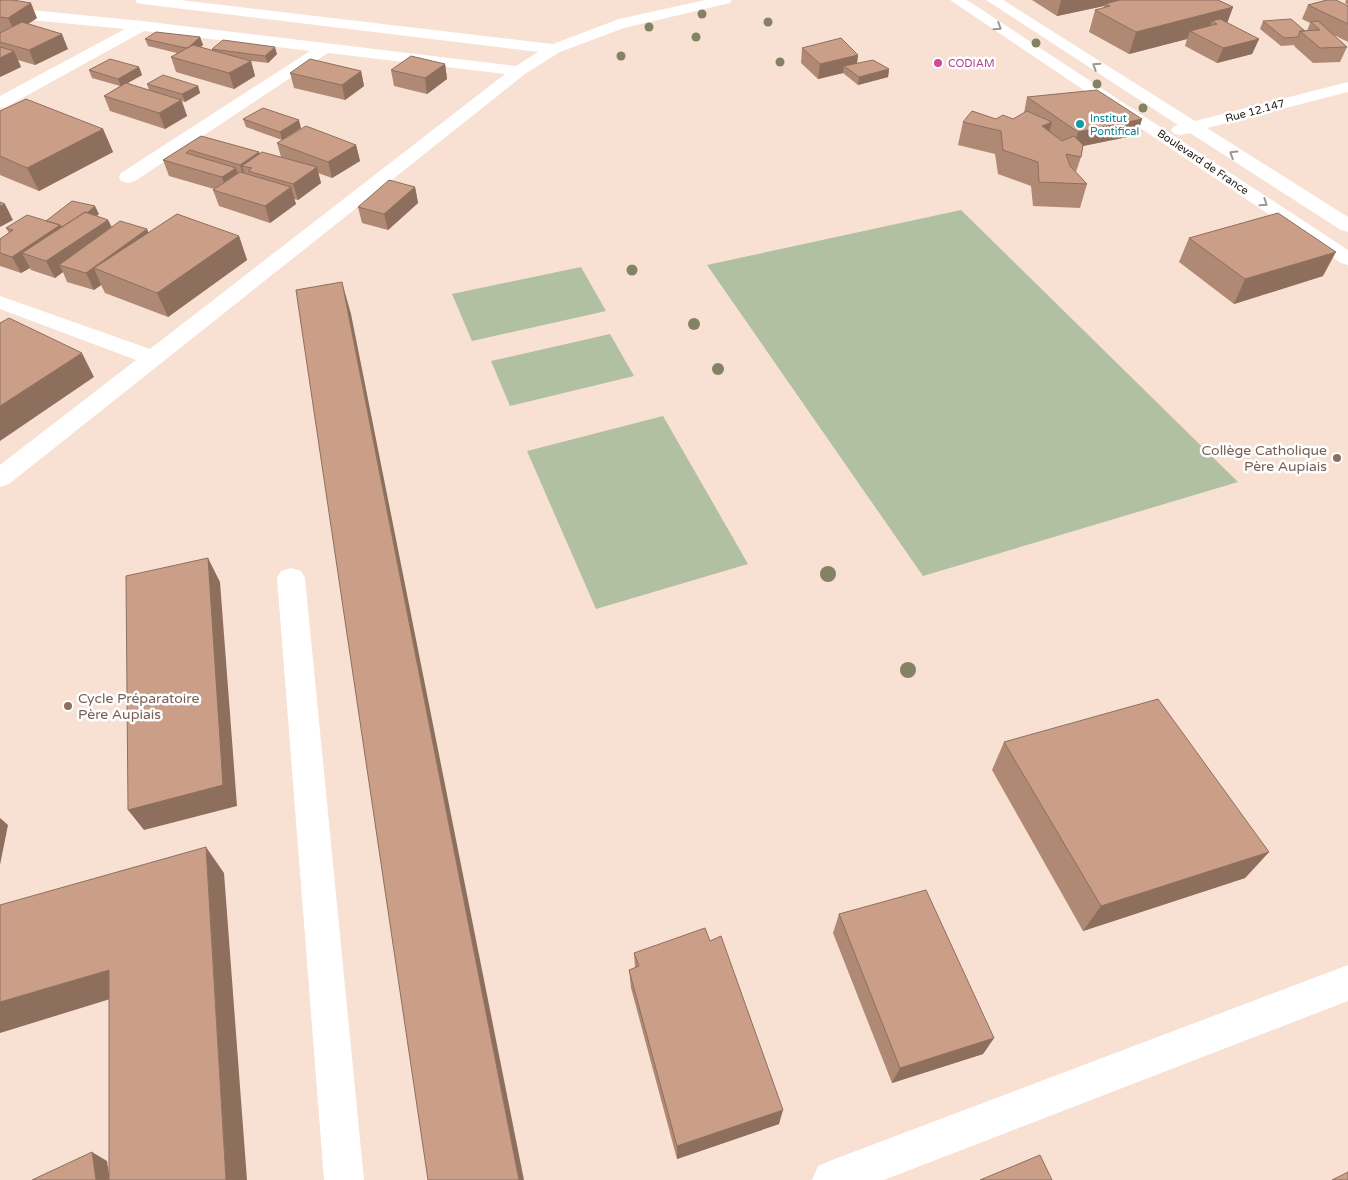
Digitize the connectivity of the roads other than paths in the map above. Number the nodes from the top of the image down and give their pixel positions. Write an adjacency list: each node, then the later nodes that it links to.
1 (142, 0): 8 (street)
2 (725, 0): 8 (street)
3 (957, 0): 15 (street, Boulevard de France, one-way to 15)
4 (992, 0): 14 (street, Boulevard de France, one-way to 4)
5 (0, 12): 6 (street)
6 (142, 26): 7 (street); 13 (street)
7 (325, 48): 9 (street); 16 (street)
8 (554, 49): 9 (street)
9 (519, 71): 20 (street)
10 (1348, 87): 11 (street, Rue 12.147)
11 (1330, 91): 12 (street); 14 (street, Rue 12.147)
12 (1348, 101)
13 (0, 103)
14 (1192, 128): 15 (street, Rue 12.147); 17 (street, Boulevard de France, one-way to 14)
15 (1162, 134): 18 (street, Boulevard de France, one-way to 18)
16 (128, 177)
17 (1348, 226)
18 (1348, 259)
19 (0, 302): 20 (street)
20 (153, 358): 21 (street)
21 (0, 478)
22 (291, 578): 24 (street)
23 (1348, 983): 25 (street)
24 (344, 1180)
25 (832, 1180)

